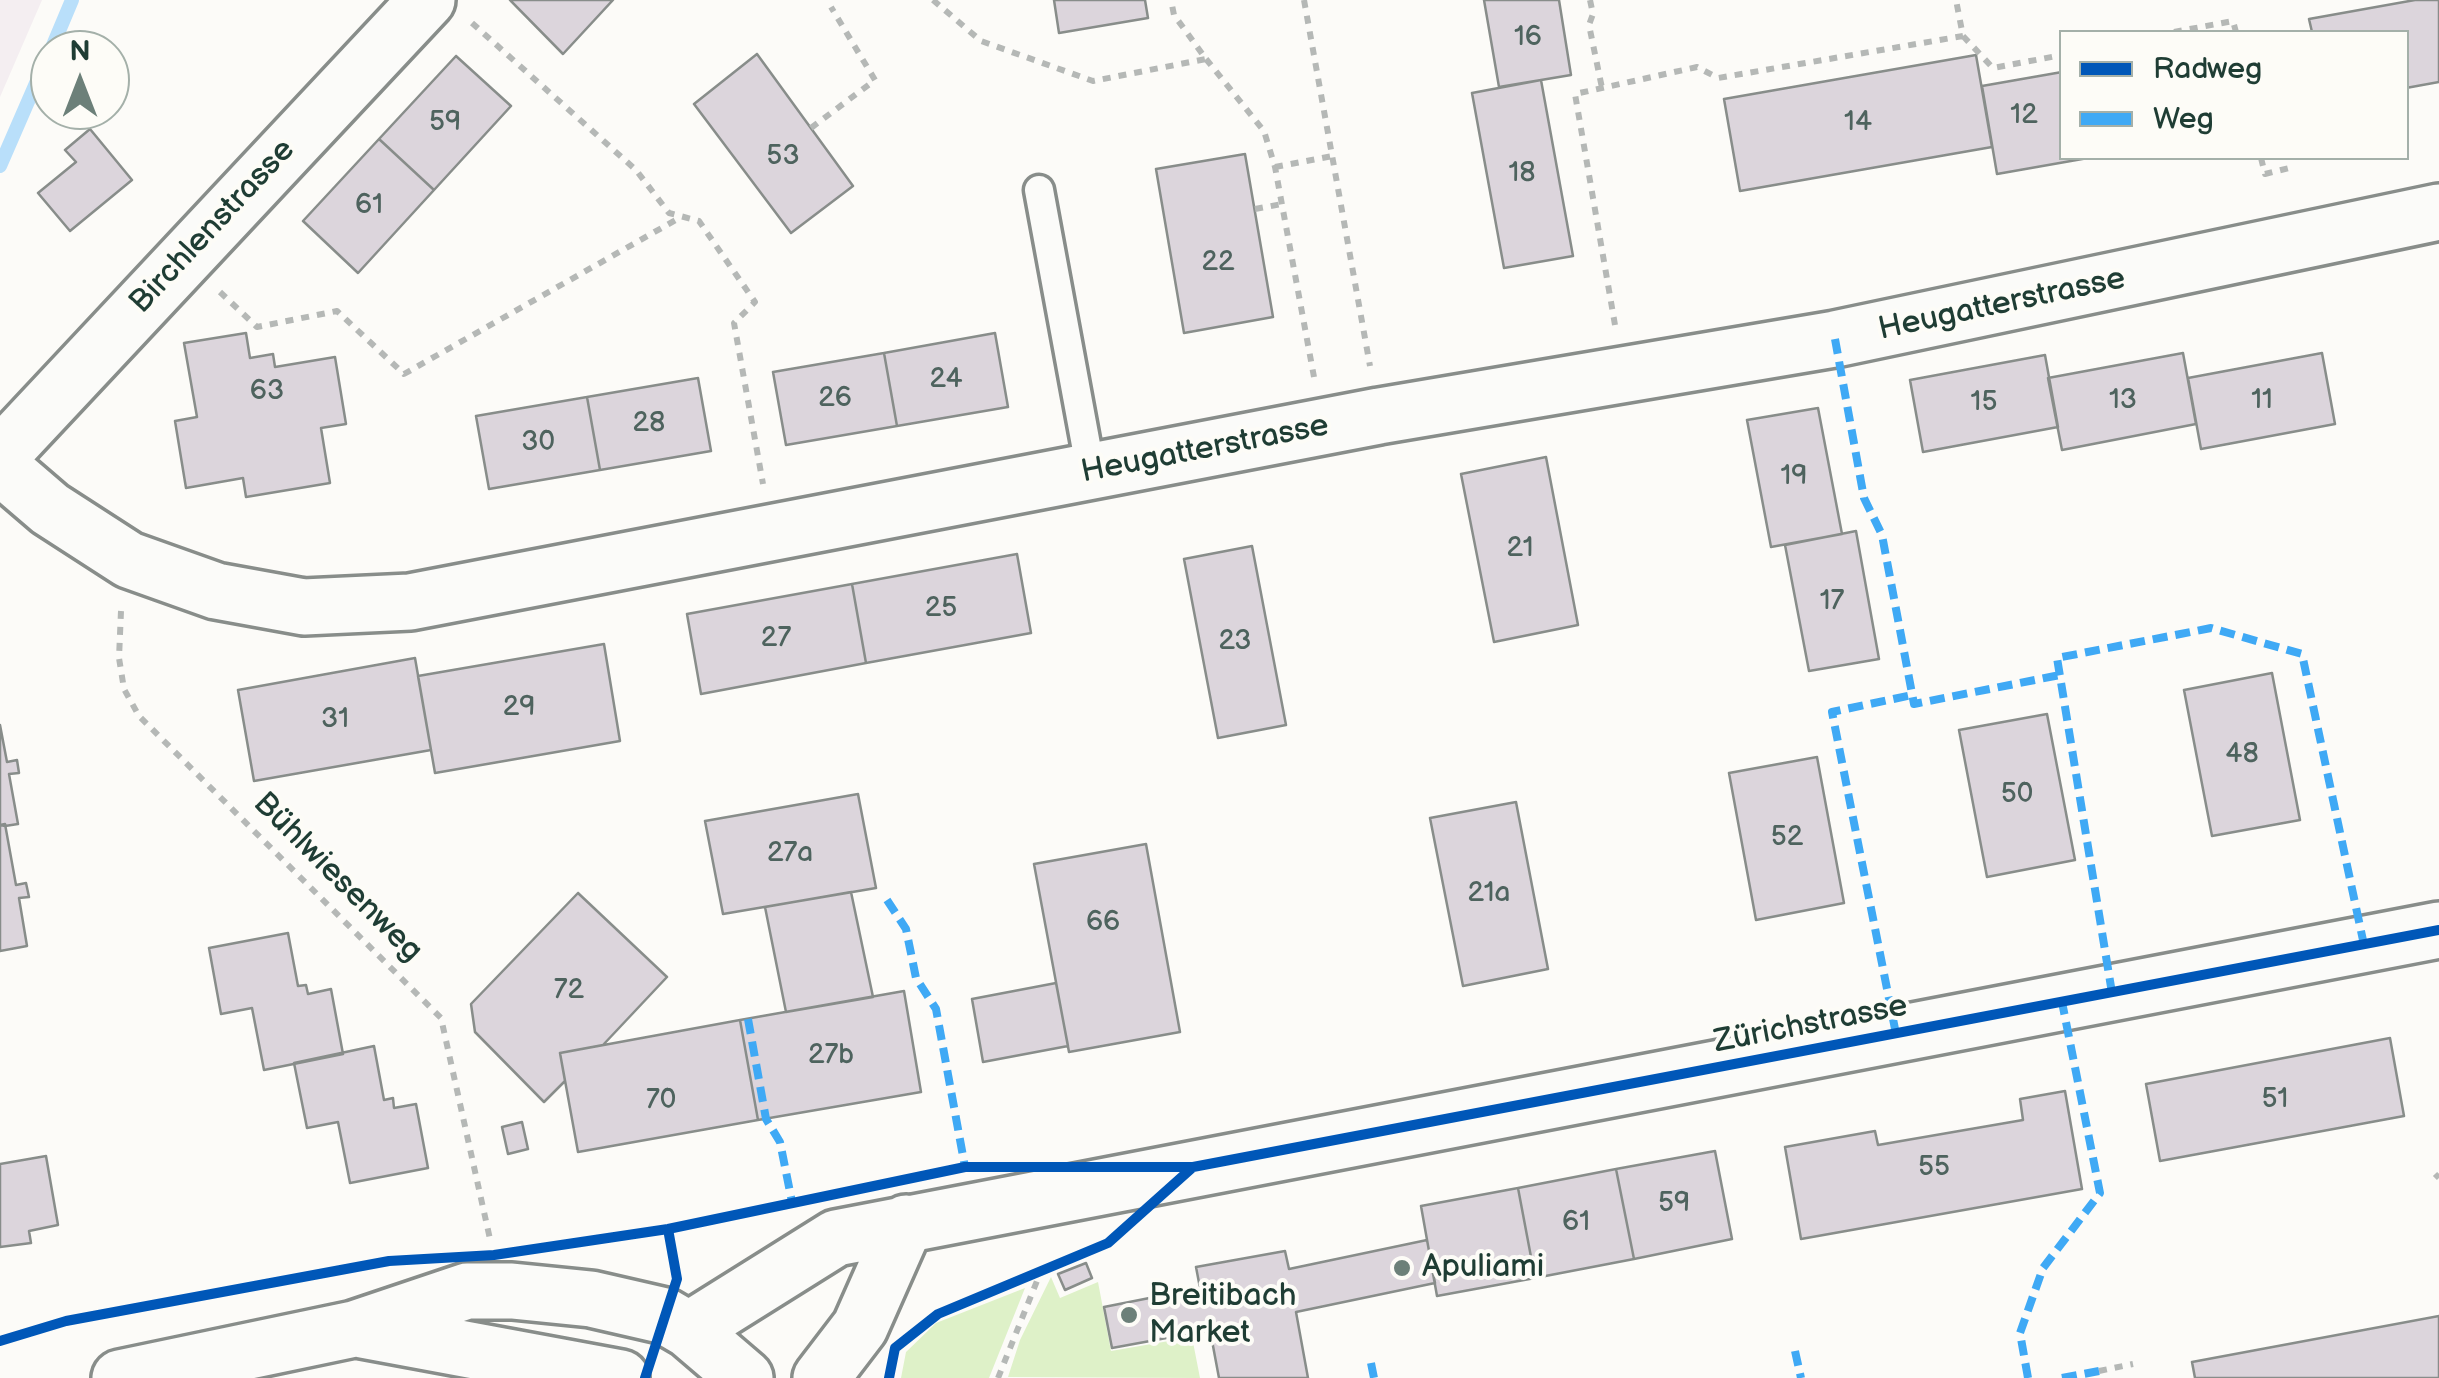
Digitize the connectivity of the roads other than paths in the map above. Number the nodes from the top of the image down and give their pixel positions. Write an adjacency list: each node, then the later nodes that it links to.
1 (444, 6): 4 (street, Birchlenstrasse)
2 (1039, 190): 6 (lane)
3 (2439, 212): 6 (street, Heugatterstrasse)
4 (0, 456)
5 (0, 466): 6 (street, Heugatterstrasse)
6 (1091, 472)
7 (2439, 930): 8 (street, Zürichstrasse)
8 (906, 1224): 10 (street, Zürichstrasse); 14 (street)
9 (354, 1329): 10 (street); 11 (street); 12 (street)
10 (689, 1330): 13 (street)
11 (120, 1378)
12 (621, 1378)
13 (745, 1378)
14 (821, 1378)

